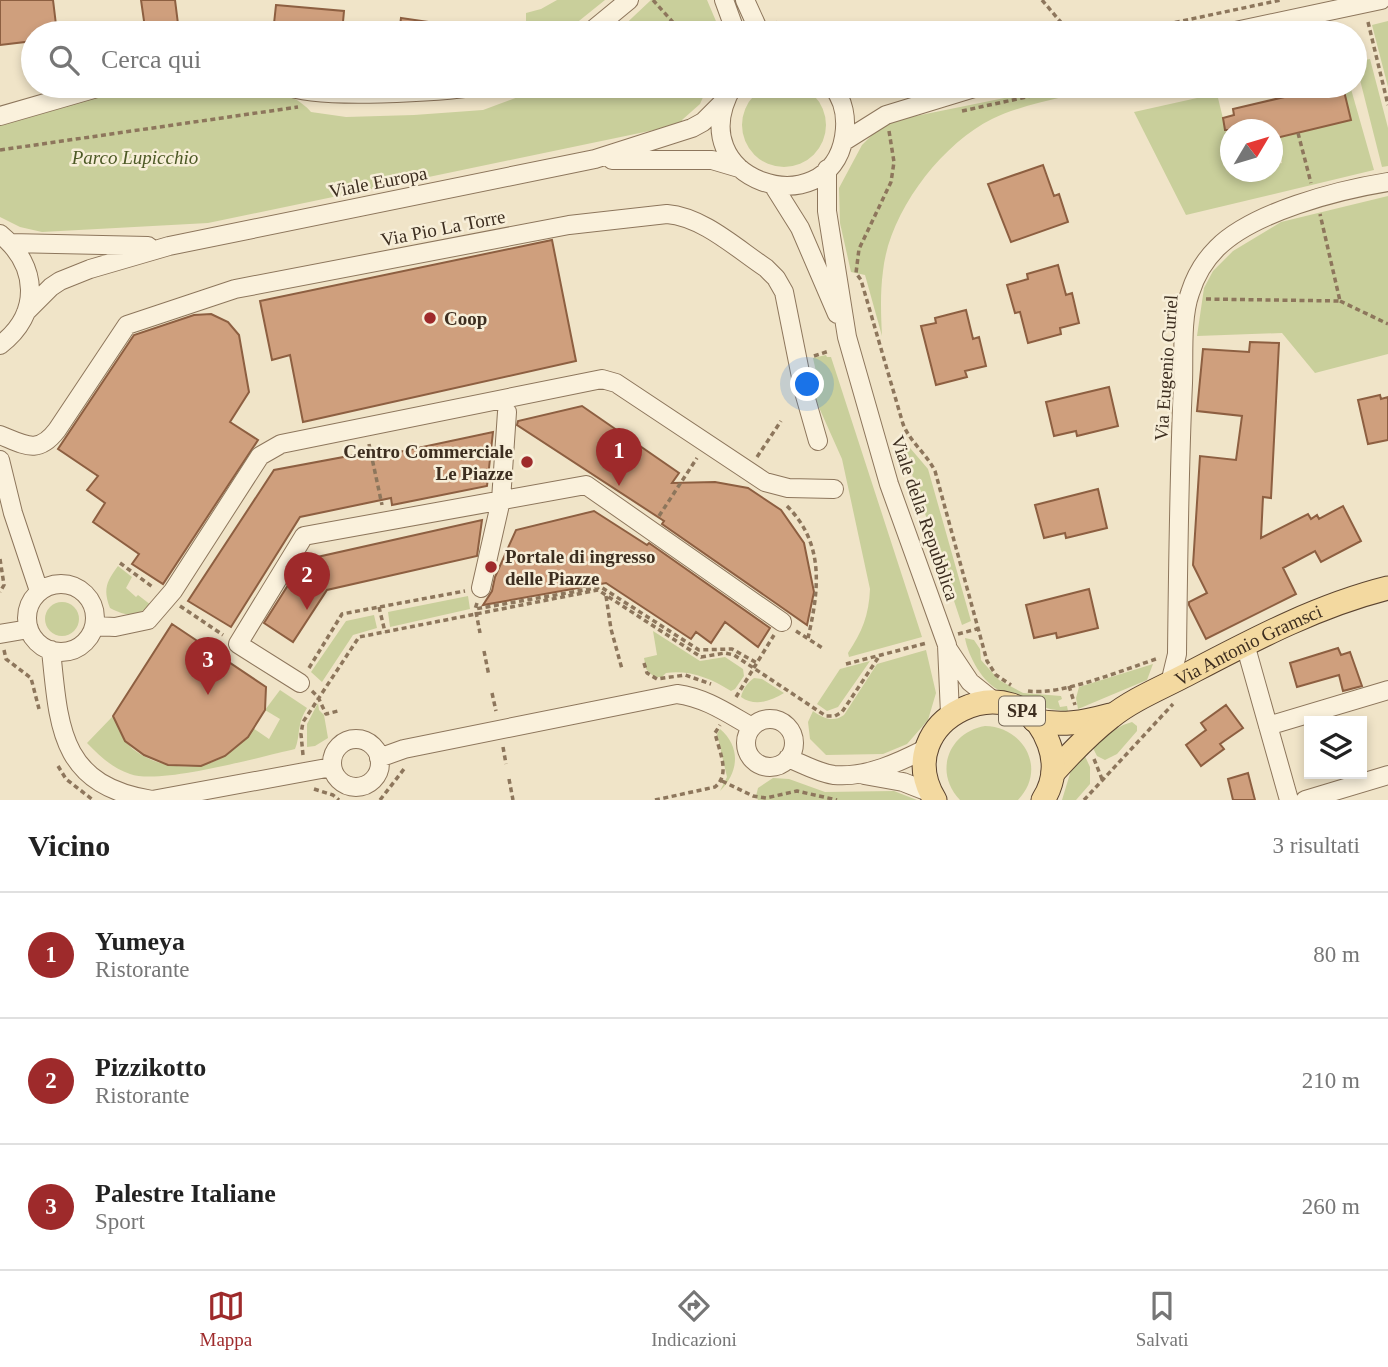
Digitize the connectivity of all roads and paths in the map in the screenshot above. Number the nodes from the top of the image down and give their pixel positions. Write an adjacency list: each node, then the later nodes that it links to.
1 (629, 0): 9 (street)
2 (653, 0): 10 (path)
3 (724, 0): 11 (street)
4 (745, 0): 12 (street)
5 (1042, 0): 14 (path)
6 (1281, 0): 15 (path)
7 (1381, 0): 16 (street)
8 (772, 15): 13 (path)
9 (604, 21)
10 (672, 21)
11 (728, 21)
12 (755, 21)
13 (775, 21)
14 (1060, 21)
15 (1182, 21)
16 (1282, 21)
17 (1368, 22): 24 (path)
18 (62, 98): 27 (street)
19 (724, 98): 32 (street, Viale Europa)
20 (728, 98): 33 (street)
21 (839, 98): 30 (street)
22 (941, 98): 30 (street)
23 (1023, 98): 26 (path)
24 (1388, 105)
25 (296, 107): 31 (path)
26 (956, 113)
27 (0, 116)
28 (900, 128): 73 (path)
29 (1298, 133): 36 (path)
30 (843, 142): 34 (street)
31 (0, 150)
32 (594, 159): 33 (street, Viale Europa); 40 (street, Viale Europa)
33 (739, 167): 37 (street)
34 (827, 169): 37 (street); 45 (street, Viale della Repubblica)
35 (1388, 182): 93 (street, Via Eugenio Curiel)
36 (1312, 185)
37 (773, 186): 45 (street, Viale della Repubblica)
38 (1320, 212): 42 (path)
39 (5, 238): 40 (street, Viale Europa); 43 (street)
40 (169, 246): 43 (street, Viale Europa)
41 (1202, 299): 42 (path)
42 (1340, 301): 44 (path)
43 (26, 312): 46 (street, Viale Europa)
44 (1388, 324)
45 (847, 337): 80 (street, Viale della Repubblica)
46 (5, 341): 47 (street, Viale Europa)
47 (0, 355)
48 (507, 412): 57 (street)
49 (781, 421): 55 (path)
50 (0, 435): 52 (street, Via Pio La Torre)
51 (368, 438): 58 (path)
52 (818, 441)
53 (698, 458): 59 (path)
54 (0, 460): 64 (street)
55 (752, 464)
56 (834, 489): 67 (street)
57 (501, 500): 58 (street); 59 (street); 62 (street)
58 (386, 521): 89 (street)
59 (650, 529): 70 (street)
60 (0, 559): 65 (path)
61 (120, 563): 67 (path)
62 (481, 588): 68 (path); 69 (path)
63 (1388, 588): 79 (main road, Via Antonio Gramsci)
64 (39, 591): 71 (street); 72 (street)
65 (0, 592)
66 (606, 593): 69 (path); 86 (path); 87 (path)
67 (168, 597): 71 (street)
68 (379, 607): 74 (path); 89 (path)
69 (476, 612): 74 (path); 75 (path)
70 (782, 622)
71 (94, 626): 81 (street)
72 (29, 629): 77 (street); 81 (street)
73 (977, 629): 76 (path); 91 (path)
74 (385, 632): 96 (path)
75 (480, 633)
76 (964, 633)
77 (0, 635)
78 (926, 643): 83 (path)
79 (1245, 644): 93 (main road, Via Antonio Gramsci); 105 (street)
80 (947, 646): 97 (street); 102 (street, Viale della Repubblica)
81 (51, 650): 114 (street)
82 (484, 650): 88 (path)
83 (880, 655): 85 (path); 86 (path)
84 (1161, 657): 90 (path, Via Antonio Gramsci)
85 (846, 664)
86 (755, 666): 101 (path)
87 (622, 669)
88 (489, 676)
89 (300, 682): 96 (path)
90 (1069, 686): 92 (path, Via Antonio Gramsci); 98 (path)
91 (1014, 687)
92 (1023, 689)
93 (1176, 690): 103 (main road, Via Antonio Gramsci); 120 (path)
94 (1388, 690): 105 (street)
95 (492, 693): 100 (path)
96 (318, 697): 99 (path); 109 (path)
97 (995, 702): 102 (main road, SP4); 104 (main road, SP4)
98 (1076, 710)
99 (338, 711)
100 (496, 711)
101 (727, 713): 106 (street); 110 (street); 121 (path)
102 (950, 714): 108 (main road)
103 (1114, 715): 104 (main road, Via Antonio Gramsci); 117 (main road, Via Antonio Gramsci)
104 (1034, 720): 117 (main road, SP4)
105 (1268, 726): 129 (street)
106 (752, 727): 111 (street); 111 (street)
107 (515, 744): 113 (path)
108 (928, 745): 116 (street); 122 (main road)
109 (303, 750)
110 (379, 758): 114 (street); 114 (street)
111 (788, 758): 116 (street)
112 (1094, 758): 120 (path)
113 (506, 764)
114 (332, 767)
115 (408, 767): 123 (path)
116 (858, 774): 122 (street)
117 (1053, 774): 127 (main road)
118 (1388, 775): 130 (street)
119 (509, 779): 124 (path)
120 (1102, 779): 128 (path)
121 (722, 781): 125 (path); 126 (path)
122 (933, 797)
123 (380, 800)
124 (513, 800)
125 (655, 800)
126 (837, 800)
127 (1043, 800)
128 (1084, 800)
129 (1289, 800)
130 (1305, 800)

